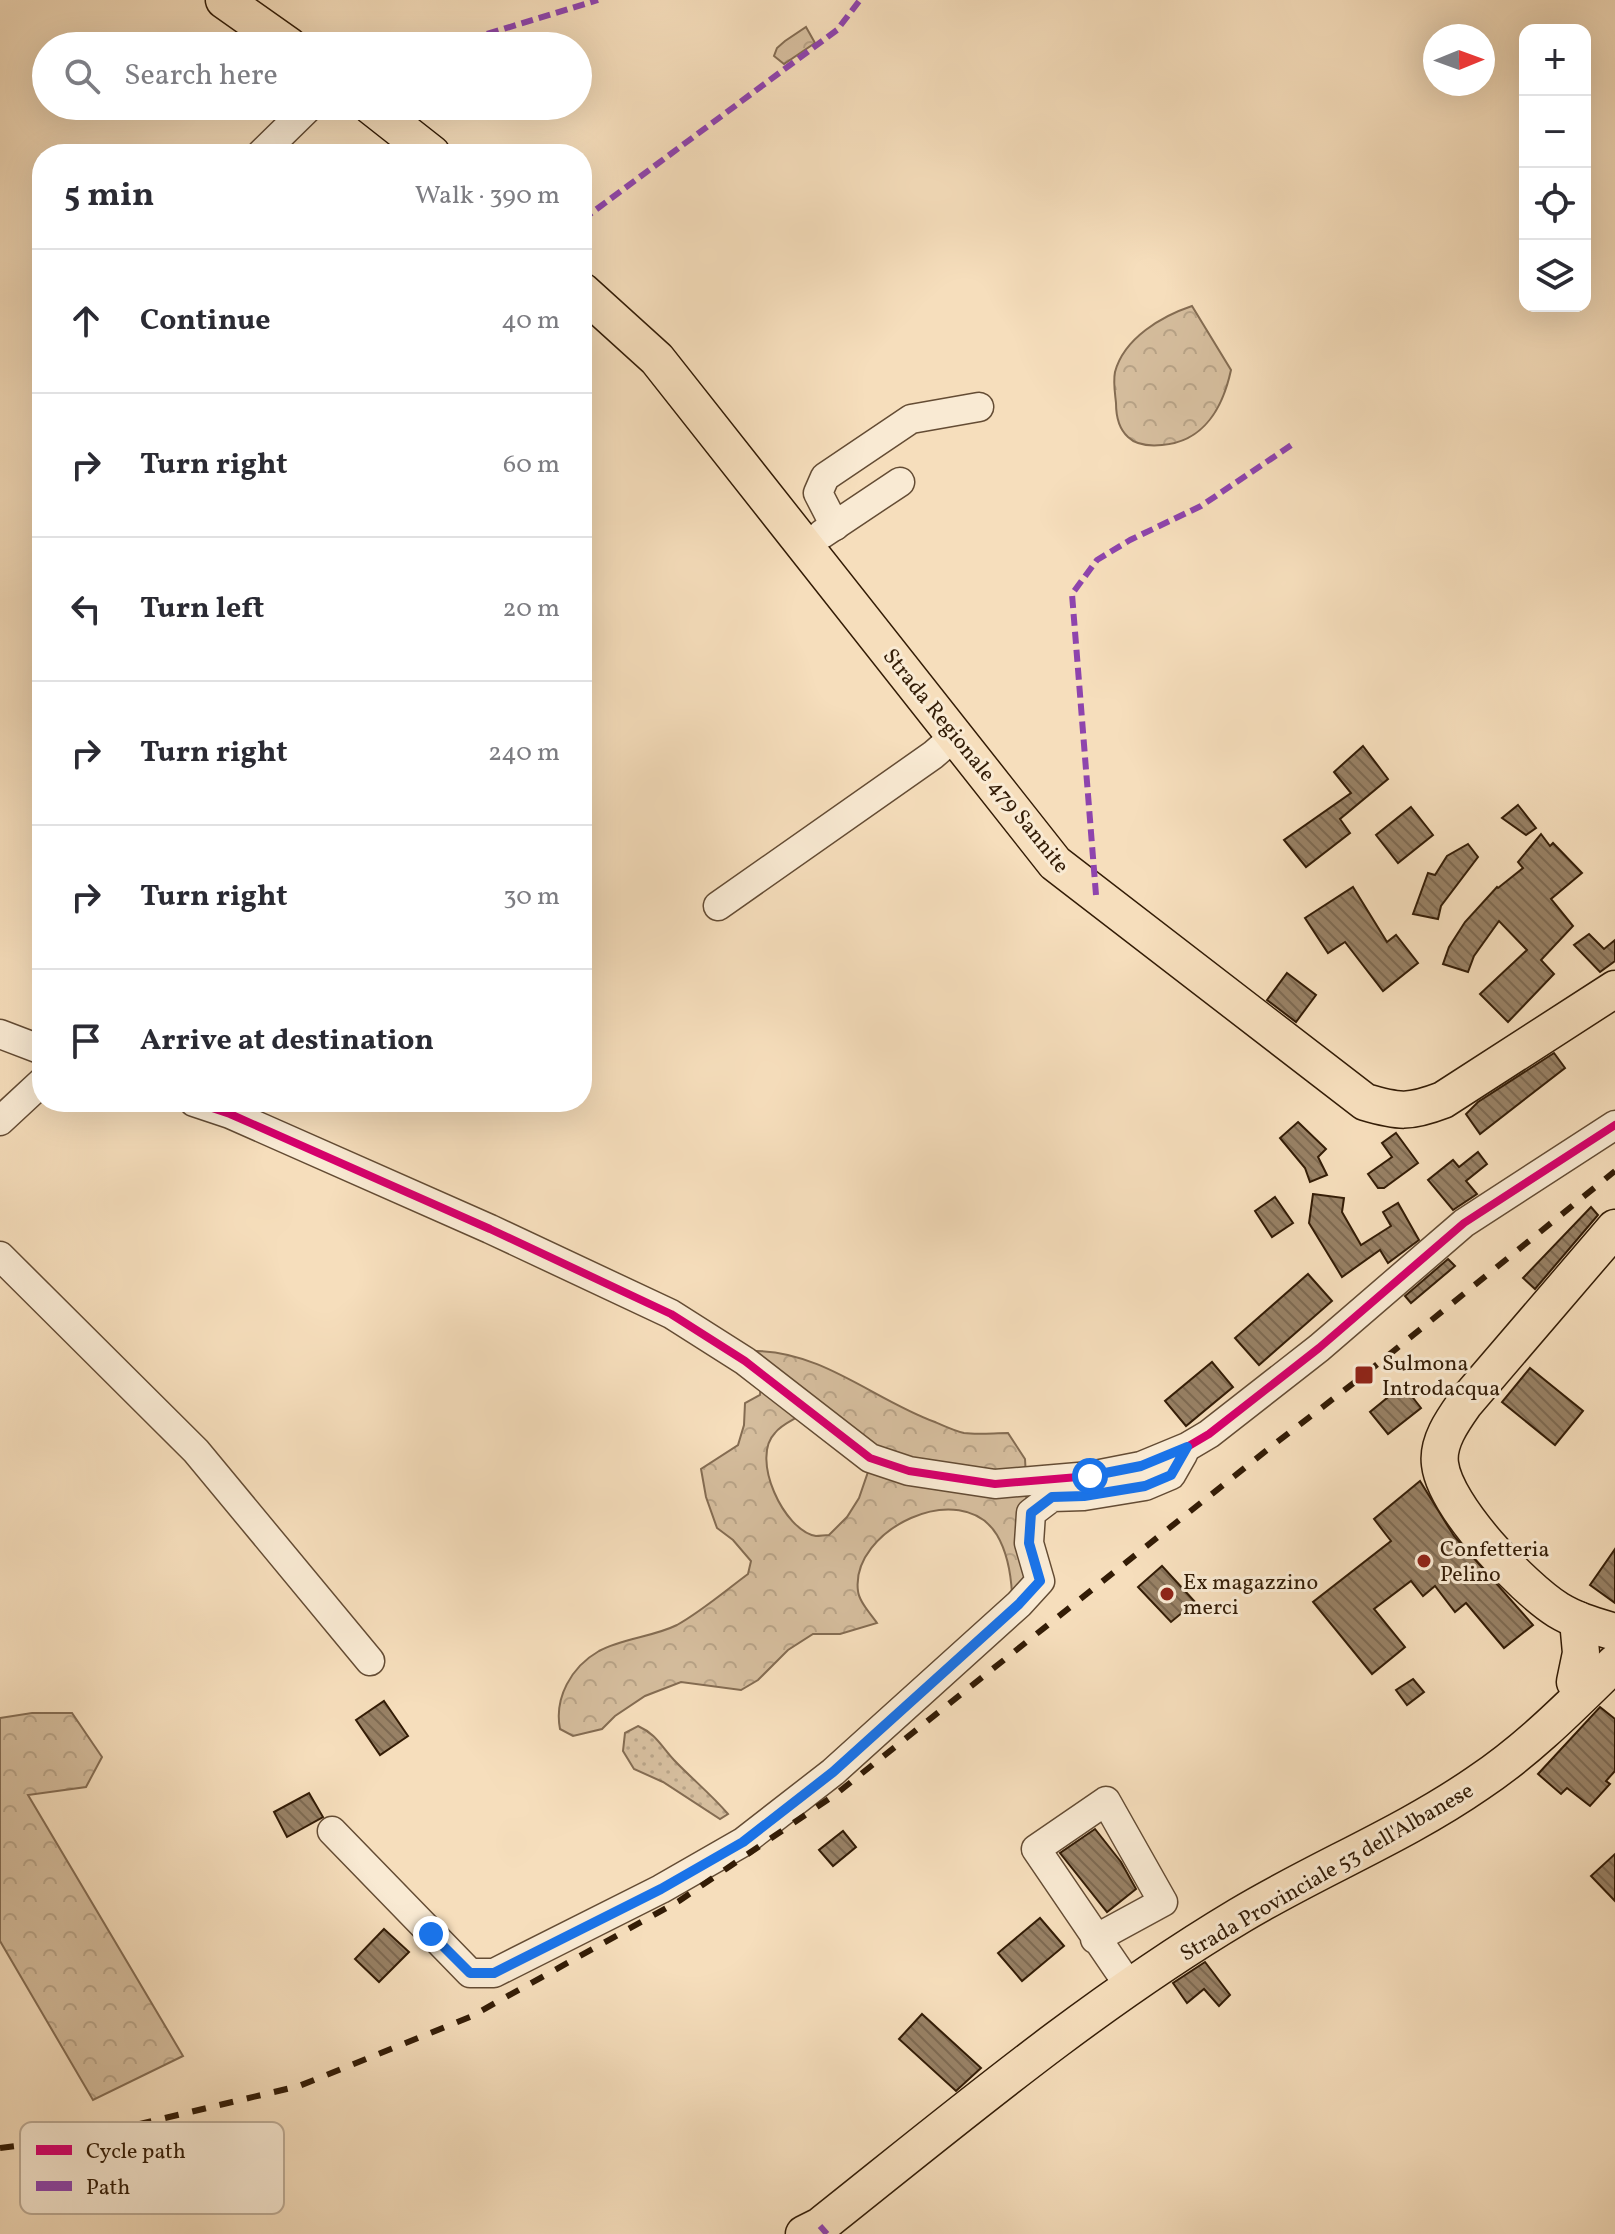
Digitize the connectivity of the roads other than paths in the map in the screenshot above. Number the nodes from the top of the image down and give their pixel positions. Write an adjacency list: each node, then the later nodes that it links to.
1 (224, 0): 2 (main road)
2 (269, 32)
3 (296, 120): 5 (street)
4 (389, 120): 6 (main road)
5 (271, 144)
6 (419, 144)
7 (592, 300): 11 (main road, Strada Regionale 479 Sannite)
8 (979, 407): 10 (street)
9 (900, 482): 10 (street)
10 (835, 526): 11 (street)
11 (805, 546): 12 (main road, Strada Regionale 479 Sannite)
12 (955, 736): 13 (street); 14 (main road, Strada Regionale 479 Sannite)
13 (718, 906)
14 (1615, 989)
15 (0, 1034): 16 (street)
16 (32, 1046)
17 (32, 1091): 19 (street)
18 (224, 1112): 23 (street)
19 (0, 1121)
20 (1615, 1125): 23 (street)
21 (1615, 1228): 24 (main road)
22 (0, 1256): 26 (street)
23 (1187, 1447): 28 (street)
24 (1578, 1620): 25 (main road); 27 (main road)
25 (1615, 1633): 27 (main road, Strada Provinciale 53 dell'Albanese)
26 (370, 1661)
27 (1602, 1670): 30 (main road, Strada Provinciale 53 dell'Albanese)
28 (332, 1831)
29 (1095, 1939): 29 (street); 30 (street)
30 (1130, 1987): 31 (main road, Strada Provinciale 53 dell'Albanese)
31 (804, 2234)

